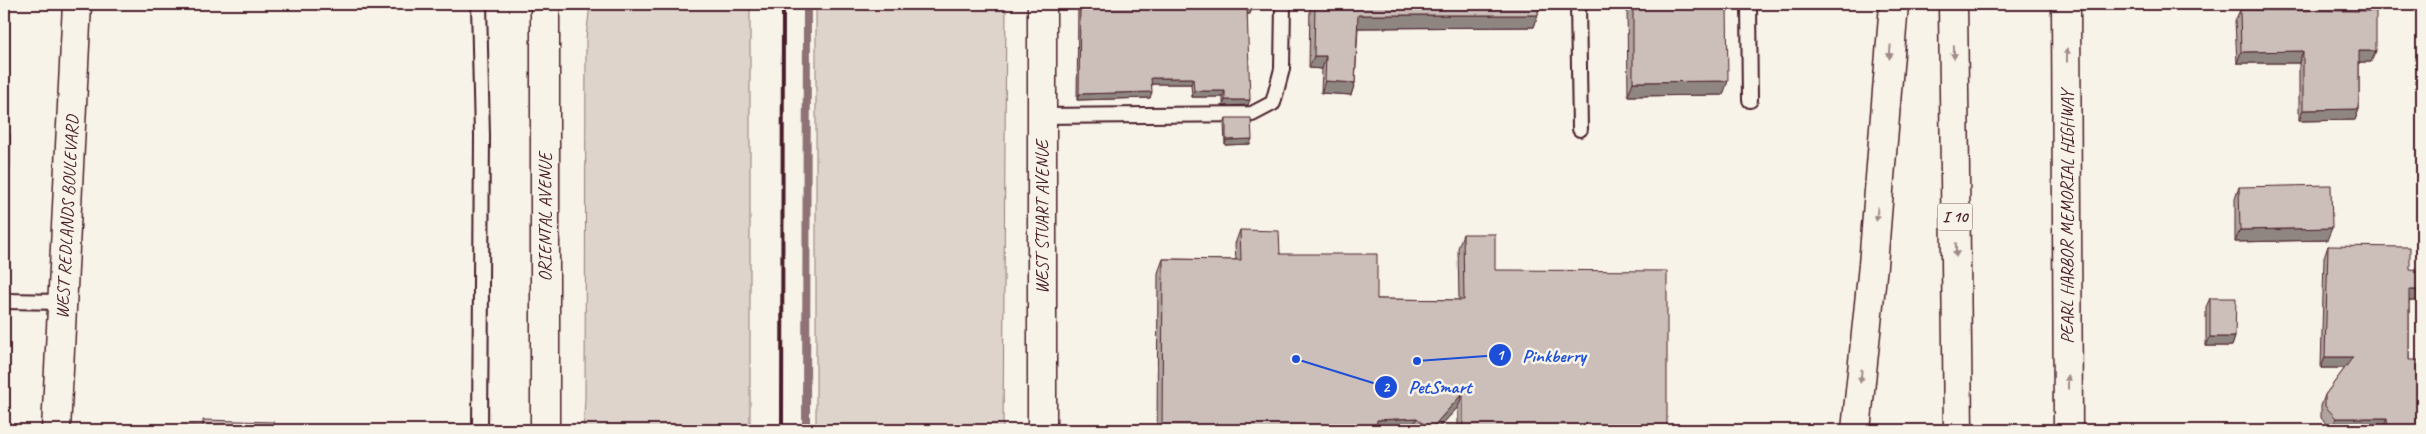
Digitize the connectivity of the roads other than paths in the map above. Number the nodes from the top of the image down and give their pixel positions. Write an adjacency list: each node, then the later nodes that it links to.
1 (77, 4): 15 (main road, WEST REDLANDS BOULEVARD)
2 (479, 4): 17 (lane)
3 (546, 4): 18 (main road, ORIENTAL AVENUE)
4 (1042, 4): 12 (main road, WEST STUART AVENUE)
5 (1283, 4): 12 (lane)
6 (1578, 4): 13 (lane)
7 (1749, 4): 11 (lane)
8 (1894, 4): 20 (main road, one-way to 20)
9 (1953, 4): 21 (main road, I 10, one-way to 21)
10 (2066, 4): 22 (main road, PEARL HARBOR MEMORIAL HIGHWAY, one-way to 10)
11 (1750, 100)
12 (1042, 116): 19 (main road, WEST STUART AVENUE)
13 (1580, 129)
14 (4, 300): 15 (lane)
15 (63, 302): 16 (main road, WEST REDLANDS BOULEVARD)
16 (56, 430)
17 (480, 430)
18 (546, 430)
19 (1042, 430)
20 (1856, 430)
21 (1958, 430)
22 (2068, 430)

